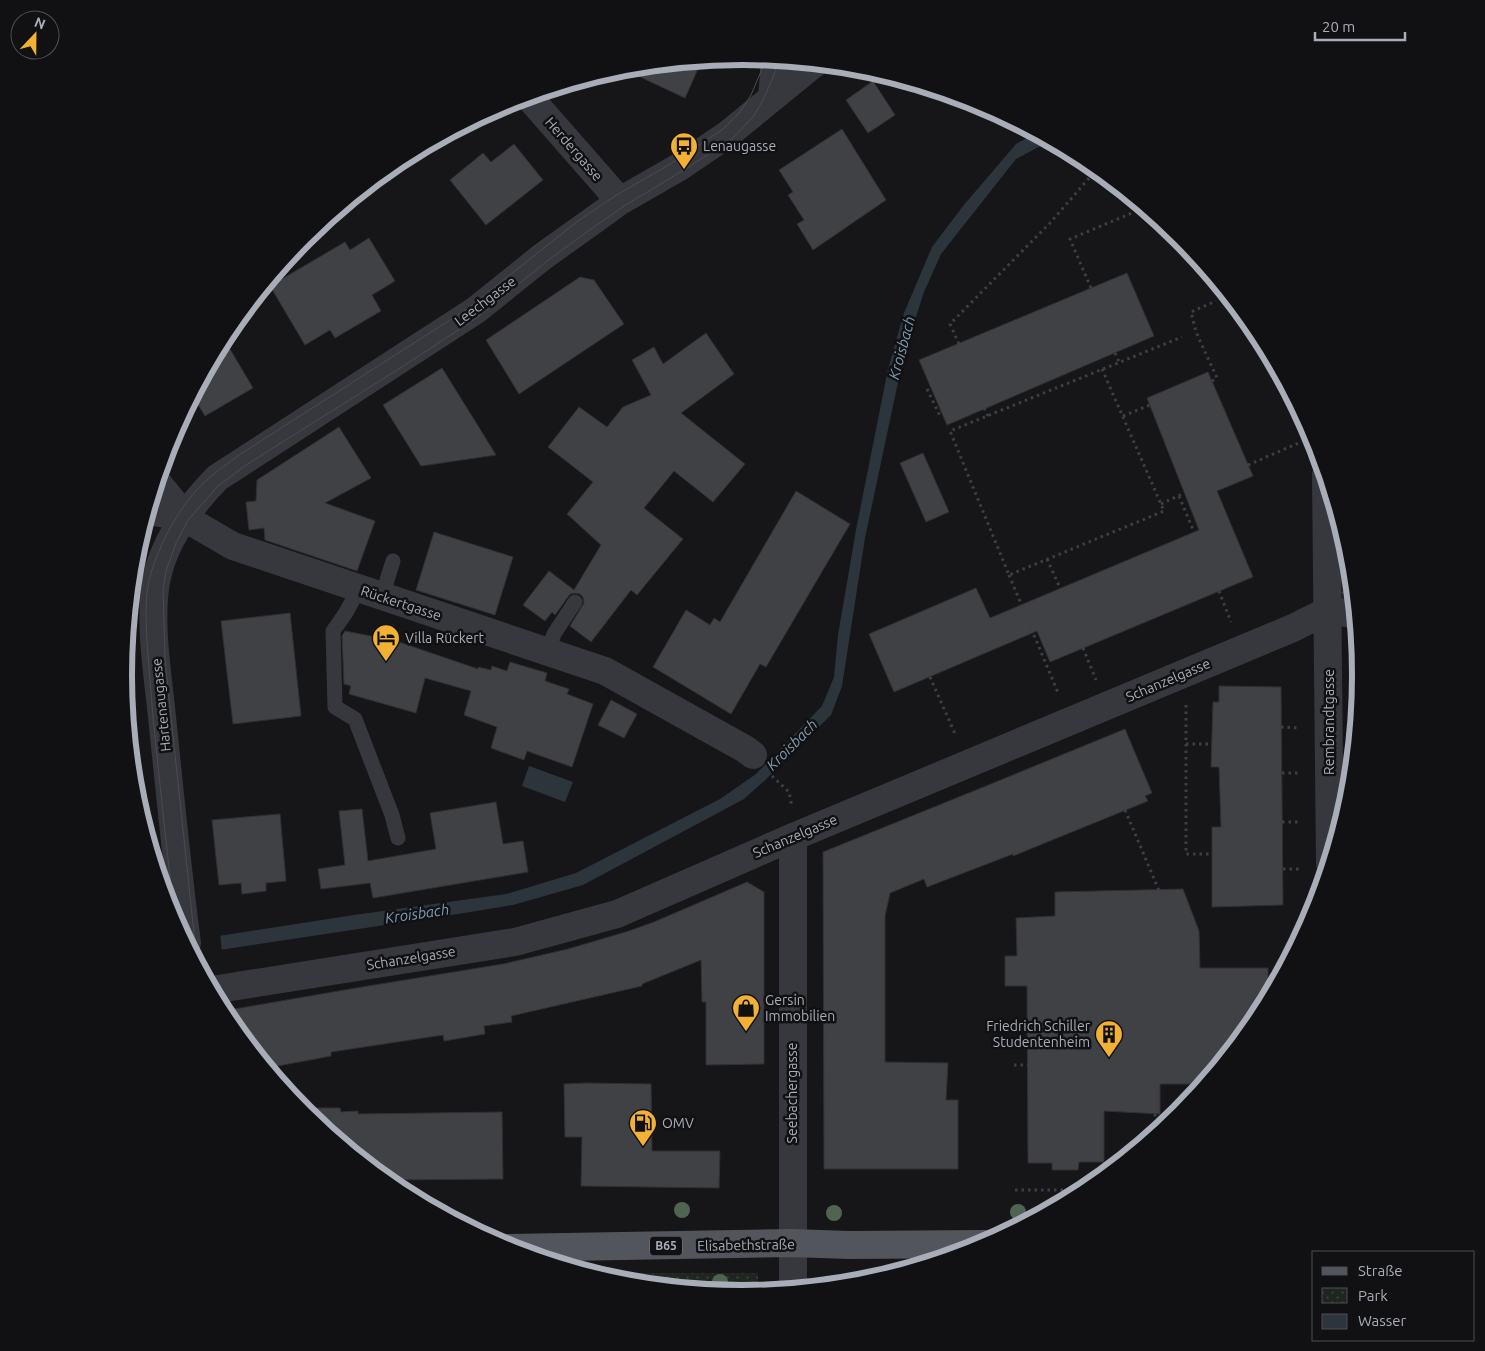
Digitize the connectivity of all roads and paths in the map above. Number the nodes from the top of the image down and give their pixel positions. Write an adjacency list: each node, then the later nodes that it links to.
1 (774, 66): 3 (street)
2 (809, 69): 3 (street, Leechgasse)
3 (772, 97): 6 (street, Leechgasse)
4 (533, 102): 6 (street, Herdergasse)
5 (1092, 175): 11 (path)
6 (620, 201): 30 (street, Leechgasse)
7 (1138, 211): 8 (path)
8 (1091, 288)
9 (1216, 301): 15 (path)
10 (1182, 337): 13 (path)
11 (958, 344)
12 (1115, 353): 13 (path)
13 (1119, 362): 14 (path)
14 (1102, 369): 20 (path); 21 (path)
15 (1212, 381)
16 (927, 389): 19 (path)
17 (1150, 405): 21 (path)
18 (984, 408): 20 (path)
19 (940, 416)
20 (988, 416): 34 (path)
21 (1123, 416): 28 (path)
22 (1301, 442): 23 (path)
23 (1248, 466)
24 (161, 488): 30 (street)
25 (1184, 493): 26 (path)
26 (1179, 496): 28 (path); 31 (path)
27 (1326, 497): 39 (street)
28 (1161, 504): 32 (path)
29 (154, 512): 30 (street)
30 (184, 517): 37 (street, Rückertgasse); 68 (street, Hartenaugasse)
31 (1194, 532)
32 (1047, 559): 34 (path); 35 (path)
33 (393, 561): 37 (lane)
34 (1009, 575): 46 (path)
35 (1060, 588)
36 (1219, 591): 41 (path)
37 (370, 592): 43 (street, Rückertgasse); 62 (lane)
38 (575, 602): 43 (lane)
39 (1327, 611): 40 (street); 61 (street, Schanzelgasse); 63 (street, Rembrandtgasse)
40 (1350, 613)
41 (1232, 625)
42 (1083, 648): 45 (path)
43 (548, 652): 53 (street, Rückertgasse)
44 (930, 677): 50 (path)
45 (1097, 681)
46 (1059, 696)
47 (1186, 702): 51 (path)
48 (1281, 727): 49 (path)
49 (1300, 728)
50 (956, 736)
51 (1186, 744): 52 (path); 64 (path)
52 (1212, 744)
53 (753, 755)
54 (1282, 773): 55 (path)
55 (1300, 773)
56 (785, 789): 57 (path)
57 (789, 792)
58 (1125, 810): 67 (path)
59 (1282, 822): 60 (path)
60 (1300, 822)
61 (793, 836): 69 (street, Schanzelgasse); 76 (street, Seebachergasse)
62 (398, 838)
63 (1330, 842)
64 (1212, 854)
65 (1283, 869): 66 (path)
66 (1301, 869)
67 (1160, 893)
68 (185, 923)
69 (219, 989)
70 (1014, 1065): 71 (path)
71 (1028, 1065)
72 (1154, 1114): 73 (path)
73 (1155, 1125)
74 (1014, 1190): 75 (path)
75 (1071, 1190)
76 (792, 1243): 77 (main road, Elisabethstraße / B65); 78 (main road, Elisabethstraße / B65); 79 (street, Seebachergasse)
77 (965, 1244)
78 (529, 1248)
79 (793, 1284)

